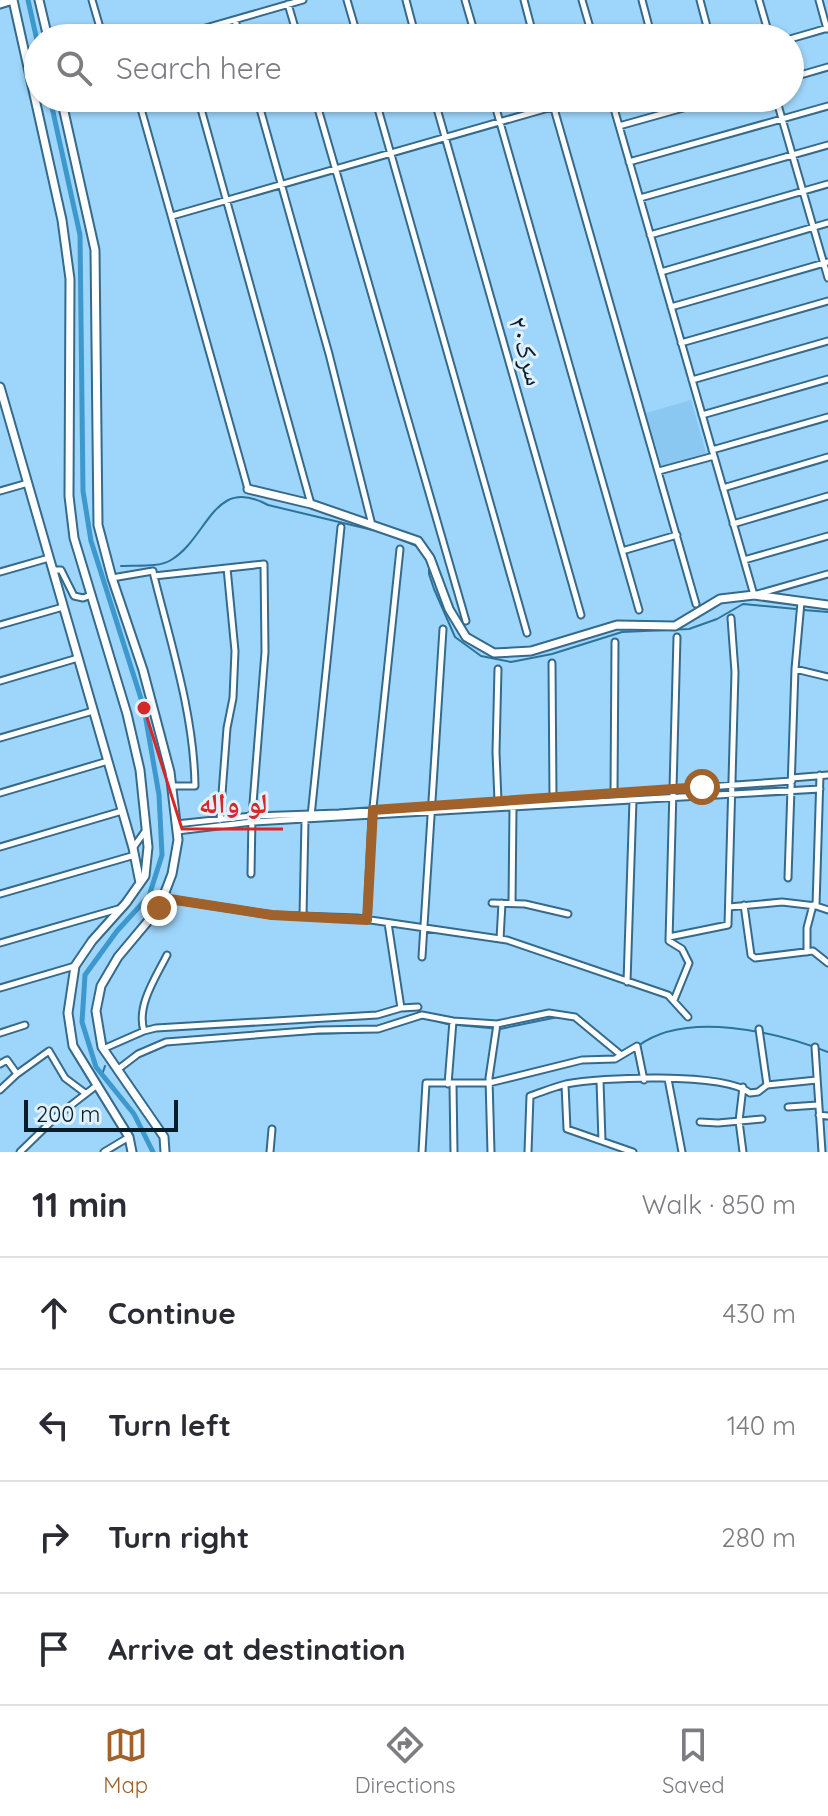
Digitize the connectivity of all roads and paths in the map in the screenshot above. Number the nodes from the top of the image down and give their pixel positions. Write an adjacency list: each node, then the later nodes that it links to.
1 (13, 0): 14 (street); 32 (street)
2 (39, 0): 17 (street)
3 (92, 0): 18 (street)
4 (303, 0): 15 (street)
5 (347, 0): 22 (street)
6 (406, 0): 23 (street)
7 (465, 0): 24 (street)
8 (524, 0): 25 (street)
9 (582, 0): 26 (street)
10 (642, 0): 27 (street)
11 (700, 0): 28 (street)
12 (759, 0): 29 (street)
13 (819, 0): 30 (street)
14 (0, 4)
15 (288, 4): 16 (street); 21 (street)
16 (235, 20): 19 (street); 20 (street)
17 (45, 24)
18 (99, 24)
19 (222, 24)
20 (236, 24)
21 (294, 24)
22 (354, 24)
23 (412, 24)
24 (472, 24)
25 (530, 24)
26 (589, 24)
27 (648, 24)
28 (706, 24)
29 (766, 24)
30 (828, 28): 31 (street)
31 (804, 35)
32 (24, 49)
33 (828, 67): 34 (street)
34 (804, 74)
35 (828, 106): 50 (street)
36 (38, 112): 105 (street)
37 (64, 112): 104 (street)
38 (142, 112): 64 (street)
39 (202, 112): 63 (street)
40 (261, 112): 59 (street)
41 (319, 112): 58 (street)
42 (379, 112): 55 (street)
43 (438, 112): 53 (street, سرک۲۰)
44 (497, 112): 51 (street)
45 (533, 112): 51 (street)
46 (555, 112): 83 (street)
47 (615, 112): 52 (street)
48 (669, 112): 52 (street)
49 (780, 112): 50 (street)
50 (782, 119): 56 (street); 57 (street)
51 (500, 122): 53 (street); 96 (street)
52 (619, 126): 57 (street)
53 (445, 137): 55 (street); 112 (street, سرک۲۰)
54 (828, 145): 56 (street)
55 (390, 153): 58 (street); 117 (street)
56 (793, 155): 61 (street); 62 (street)
57 (629, 162): 62 (street)
58 (336, 169): 59 (street); 114 (street)
59 (282, 184): 63 (street); 91 (street)
60 (828, 184): 61 (street)
61 (803, 191): 66 (street); 67 (street)
62 (640, 198): 67 (street)
63 (227, 200): 64 (street); 89 (street)
64 (172, 216): 86 (street)
65 (828, 223): 66 (street)
66 (813, 227): 68 (street); 69 (street)
67 (650, 235): 69 (street)
68 (826, 263): 70 (street); 72 (street)
69 (661, 272): 72 (street)
70 (828, 278)
71 (828, 301): 74 (street)
72 (671, 307): 74 (street)
73 (828, 341): 76 (street)
74 (681, 343): 76 (street)
75 (828, 379): 79 (street)
76 (692, 380): 79 (street)
77 (0, 387): 78 (street)
78 (3, 411): 84 (street)
79 (702, 415): 81 (street)
80 (828, 417): 81 (street)
81 (713, 453): 83 (street); 85 (street)
82 (828, 457): 85 (street)
83 (659, 471): 93 (street)
84 (28, 483): 87 (street); 97 (street)
85 (723, 488): 90 (street)
86 (248, 489): 89 (street)
87 (0, 491)
88 (828, 496): 90 (street)
89 (311, 504): 91 (street)
90 (733, 524): 98 (street)
91 (372, 525): 106 (street)
92 (341, 527): 149 (street)
93 (677, 535): 96 (street); 108 (street)
94 (828, 536): 98 (street)
95 (400, 549): 147 (street)
96 (622, 551): 111 (street)
97 (49, 558): 100 (street); 101 (street)
98 (744, 560): 106 (street)
99 (227, 568): 103 (street); 148 (street); 150 (street)
100 (53, 570): 105 (street); 110 (street)
101 (0, 572)
102 (828, 574): 106 (street)
103 (154, 576): 104 (street); 133 (street)
104 (112, 578): 133 (street)
105 (91, 595): 152 (street)
106 (754, 595): 107 (street)
107 (801, 602): 109 (street); 123 (street)
108 (696, 604)
109 (828, 605)
110 (63, 607): 115 (street); 120 (street)
111 (639, 610)
112 (581, 615)
113 (731, 618): 132 (street)
114 (466, 621)
115 (0, 625)
116 (443, 629): 145 (street)
117 (527, 633)
118 (677, 637): 134 (street)
119 (615, 642): 138 (street)
120 (78, 658): 125 (street); 126 (street)
121 (552, 663): 140 (street)
122 (498, 669): 143 (street)
123 (795, 669): 124 (street); 131 (street)
124 (828, 677)
125 (0, 681)
126 (93, 711): 127 (street); 128 (street)
127 (0, 738)
128 (108, 761): 137 (street); 146 (street)
129 (820, 775): 130 (street); 131 (street); 135 (street)
130 (828, 775)
131 (792, 780): 132 (street); 136 (street)
132 (731, 785): 134 (street); 139 (street)
133 (172, 786): 151 (street)
134 (673, 789): 138 (street); 141 (street)
135 (820, 789): 136 (street); 164 (street)
136 (791, 790): 139 (street); 156 (street)
137 (0, 793)
138 (614, 794): 140 (street)
139 (731, 794): 141 (street); 165 (street)
140 (553, 797): 143 (street)
141 (672, 797): 142 (street); 173 (street)
142 (633, 800): 144 (street); 181 (street)
143 (498, 801): 145 (street)
144 (513, 808): 145 (street); 162 (street)
145 (432, 809): 147 (street); 172 (street)
146 (122, 811): 153 (street); 154 (street)
147 (372, 813): 149 (street); 170 (street)
148 (252, 819): 149 (street); 150 (street); 151 (street); 155 (street)
149 (309, 819): 169 (street)
150 (220, 820): 151 (street)
151 (177, 828): 159 (street)
152 (146, 830): 154 (street); 157 (street)
153 (0, 847)
154 (132, 853): 157 (street); 158 (street)
155 (251, 874)
156 (788, 878)
157 (140, 883): 166 (street)
158 (0, 894)
159 (163, 898): 169 (street); 194 (street)
160 (492, 903): 161 (street)
161 (502, 903): 162 (street); 174 (street)
162 (512, 903): 168 (street)
163 (744, 905): 164 (street); 165 (street); 176 (street)
164 (814, 906): 167 (street); 176 (street)
165 (729, 907): 173 (street)
166 (121, 909): 175 (street); 180 (street)
167 (828, 910)
168 (568, 914)
169 (303, 916): 170 (street)
170 (367, 920): 171 (street)
171 (388, 923): 172 (street); 185 (street)
172 (425, 929): 174 (street); 178 (street)
173 (669, 937): 183 (street)
174 (500, 939): 181 (street)
175 (0, 943)
176 (807, 952): 179 (street)
177 (167, 955): 191 (street)
178 (422, 957)
179 (828, 963)
180 (75, 966): 182 (street); 207 (street)
181 (627, 982): 183 (street)
182 (0, 988)
183 (674, 1000): 186 (street)
184 (418, 1007): 185 (street)
185 (401, 1008): 191 (street)
186 (688, 1017)
187 (453, 1021): 188 (street); 197 (street); 204 (street)
188 (497, 1024): 195 (street); 203 (street)
189 (25, 1025): 192 (street)
190 (759, 1029): 206 (street)
191 (144, 1031): 194 (street)
192 (0, 1033)
193 (815, 1047): 201 (street)
194 (103, 1049): 197 (street)
195 (621, 1055): 200 (street); 203 (street)
196 (0, 1064): 198 (street)
197 (116, 1070): 224 (street)
198 (17, 1074): 209 (street); 210 (street)
199 (668, 1079): 200 (street); 208 (street); 231 (street)
200 (644, 1080): 202 (street)
201 (817, 1080): 206 (street); 211 (street)
202 (600, 1081): 205 (street); 220 (street)
203 (489, 1083): 204 (street); 228 (street)
204 (451, 1084): 226 (street); 227 (street)
205 (565, 1085): 220 (street); 229 (street)
206 (767, 1085): 208 (street)
207 (96, 1086): 210 (street); 219 (street)
208 (743, 1087): 216 (street)
209 (0, 1090)
210 (85, 1093): 222 (street)
211 (819, 1105): 212 (street); 213 (street)
212 (788, 1107)
213 (819, 1115): 214 (street); 233 (street)
214 (828, 1116)
215 (762, 1119): 216 (street)
216 (739, 1121): 217 (street); 232 (street)
217 (700, 1122)
218 (272, 1129): 225 (street)
219 (129, 1137): 221 (street); 223 (street)
220 (602, 1141): 230 (street)
221 (130, 1151)
222 (20, 1152)
223 (104, 1152)
224 (165, 1152)
225 (270, 1152)
226 (422, 1152)
227 (454, 1152)
228 (491, 1152)
229 (528, 1152)
230 (633, 1152)
231 (682, 1152)
232 (743, 1152)
233 (822, 1152)

